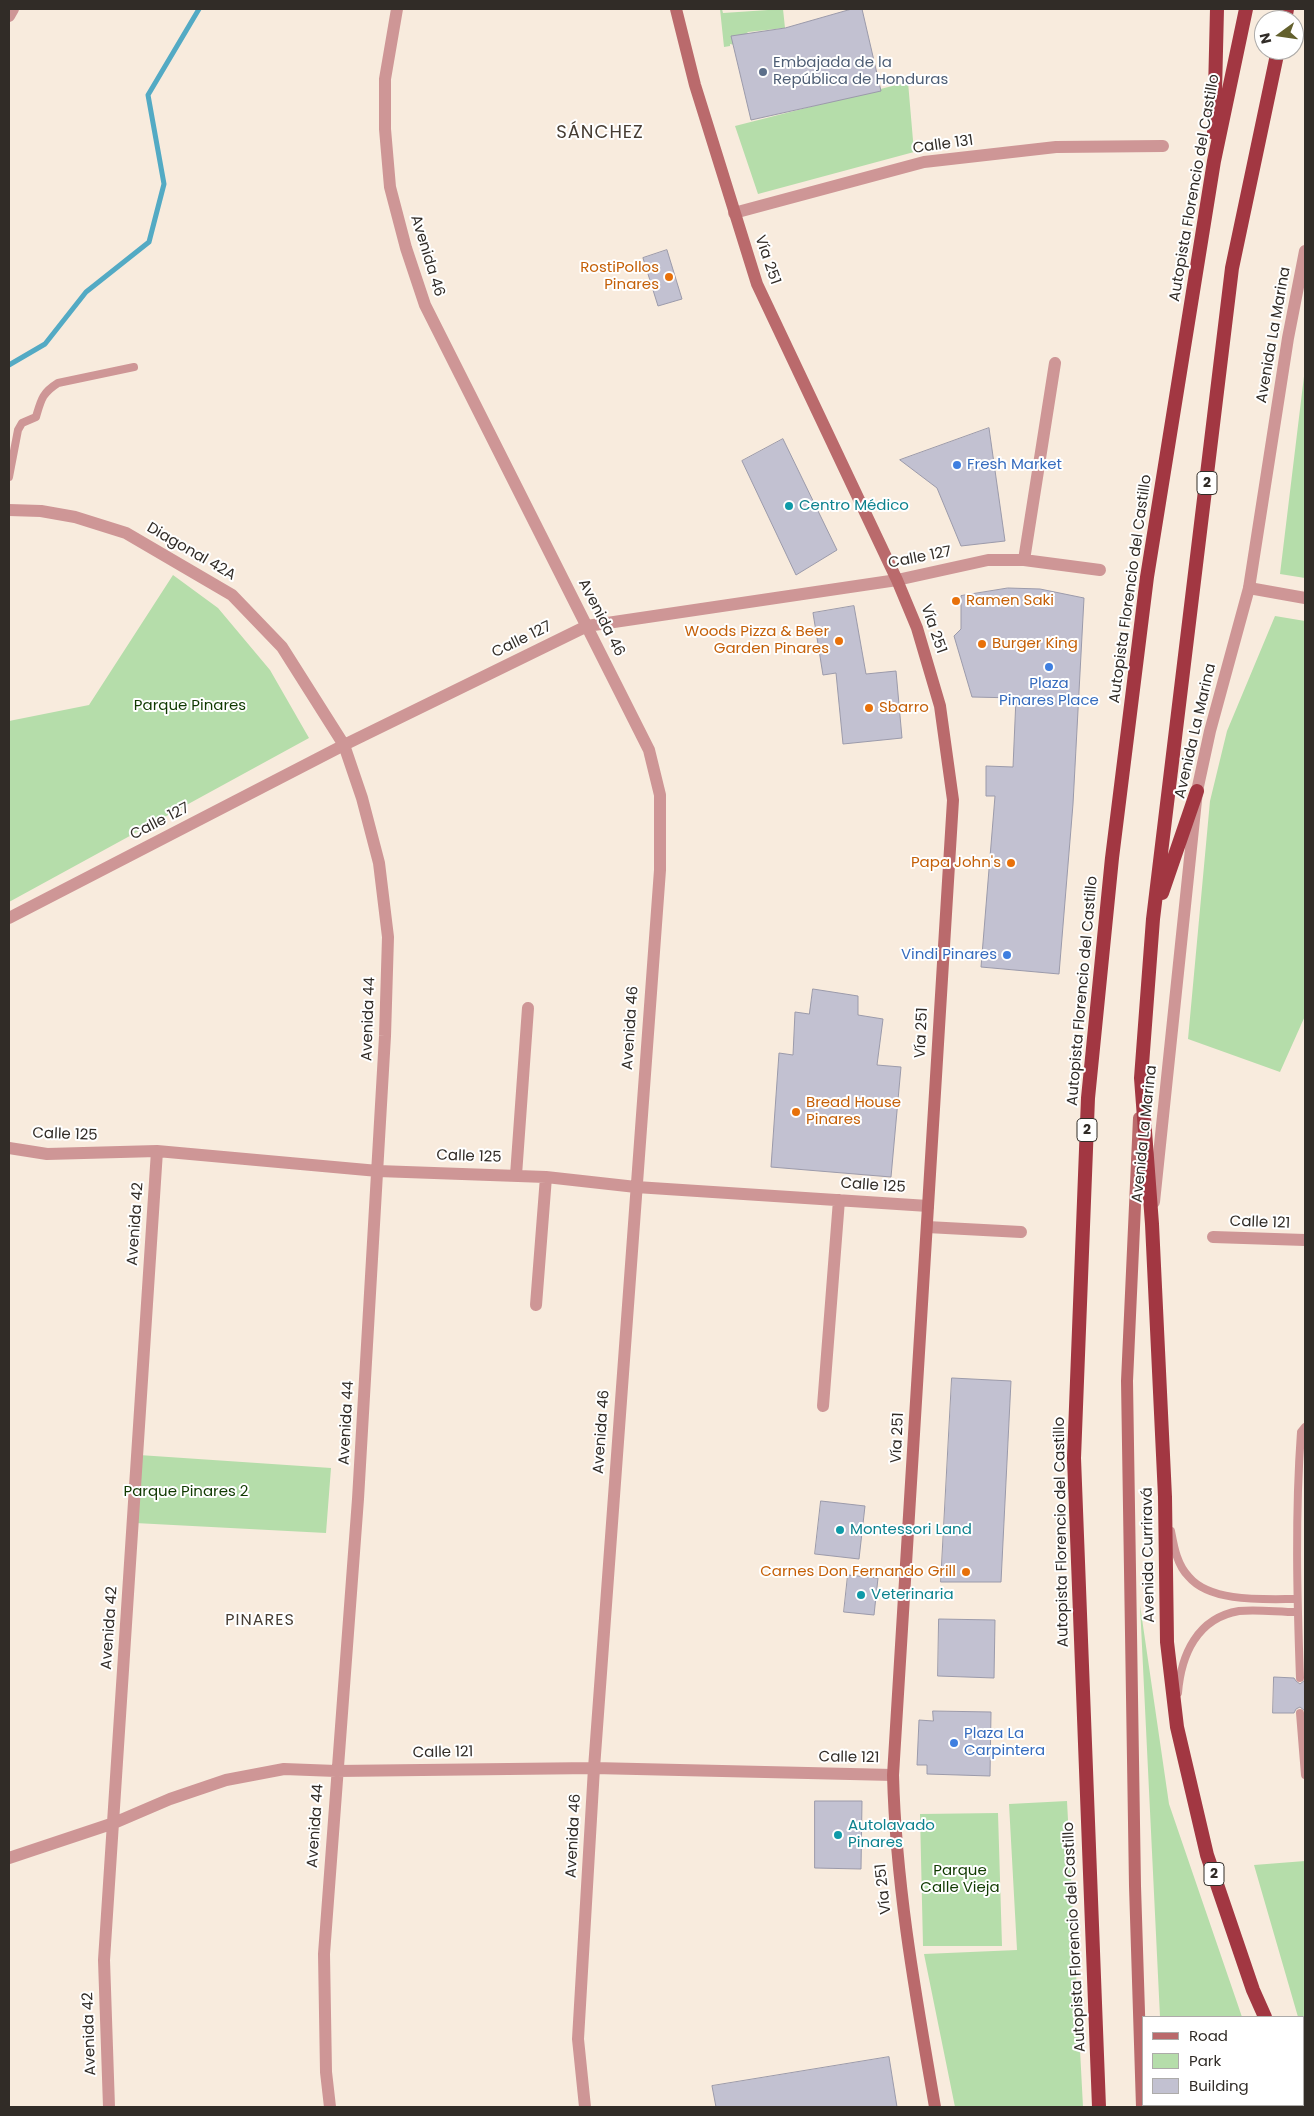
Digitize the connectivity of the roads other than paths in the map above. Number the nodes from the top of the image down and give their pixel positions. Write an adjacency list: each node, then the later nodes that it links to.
1 (13, 9): 6 (street)
2 (397, 9): 21 (street, Avenida 46)
3 (676, 9): 10 (main road, Vía 251)
4 (1217, 9): 9 (highway)
5 (1246, 9): 9 (highway, Autopista Florencio del Castillo / 2)
6 (9, 16)
7 (1276, 60): 25 (highway, 2)
8 (1163, 146): 10 (street, Calle 131)
9 (1214, 161): 61 (highway, Autopista Florencio del Castillo / 2)
10 (734, 213): 18 (main road, Vía 251)
11 (1305, 251): 19 (street, Avenida La Marina)
12 (1056, 363): 16 (street)
13 (134, 367): 14 (lane)
14 (9, 477)
15 (9, 510): 22 (street, Diagonal 42A)
16 (1024, 560): 17 (street, Calle 127); 18 (street, Calle 127)
17 (1100, 570)
18 (897, 580): 21 (street, Calle 127); 35 (main road, Vía 251)
19 (1249, 588): 20 (street); 23 (street, Avenida La Marina)
20 (1305, 598)
21 (587, 626): 22 (street, Calle 127); 33 (street, Avenida 46)
22 (344, 745): 24 (street, Calle 127); 30 (street, Avenida 44)
23 (1197, 791): 25 (highway); 36 (street, Avenida La Marina)
24 (9, 918)
25 (1153, 919): 27 (highway, 2)
26 (528, 1008): 31 (street)
27 (1141, 1078): 36 (highway, Avenida Curriravá); 62 (main road)
28 (9, 1148): 29 (street, Calle 125)
29 (157, 1151): 30 (street, Calle 125); 54 (street, Avenida 42)
30 (378, 1171): 31 (street, Calle 125); 51 (street, Avenida 44)
31 (516, 1175): 32 (street, Calle 125)
32 (546, 1177): 33 (street, Calle 125); 41 (street)
33 (636, 1188): 34 (street, Calle 125); 50 (street, Avenida 46)
34 (839, 1200): 35 (street, Calle 125); 42 (street)
35 (928, 1206): 37 (main road, Vía 251)
36 (1152, 1224): 44 (highway, Avenida Curriravá)
37 (927, 1227): 38 (street); 52 (main road, Vía 251)
38 (1021, 1232)
39 (1213, 1237): 40 (street, Calle 121)
40 (1305, 1240)
41 (536, 1305)
42 (823, 1406)
43 (1305, 1427): 45 (lane)
44 (1165, 1496): 45 (lane); 49 (highway, Avenida Curriravá)
45 (1297, 1599): 46 (lane)
46 (1297, 1612): 47 (lane); 49 (lane)
47 (1300, 1678)
48 (1300, 1713): 53 (lane)
49 (1177, 1728): 56 (highway, Avenida Curriravá / 2)
50 (594, 1768): 51 (street, Calle 121); 52 (street, Calle 121); 59 (street, Avenida 46)
51 (336, 1771): 54 (street, Calle 121); 58 (street, Avenida 44)
52 (893, 1775): 60 (main road, Vía 251)
53 (1305, 1775)
54 (114, 1823): 55 (street, Calle 121); 57 (street, Avenida 42)
55 (9, 1858)
56 (1265, 2016)
57 (109, 2107)
58 (330, 2107)
59 (585, 2107)
60 (934, 2107)
61 (1099, 2107)
62 (1142, 2107)

